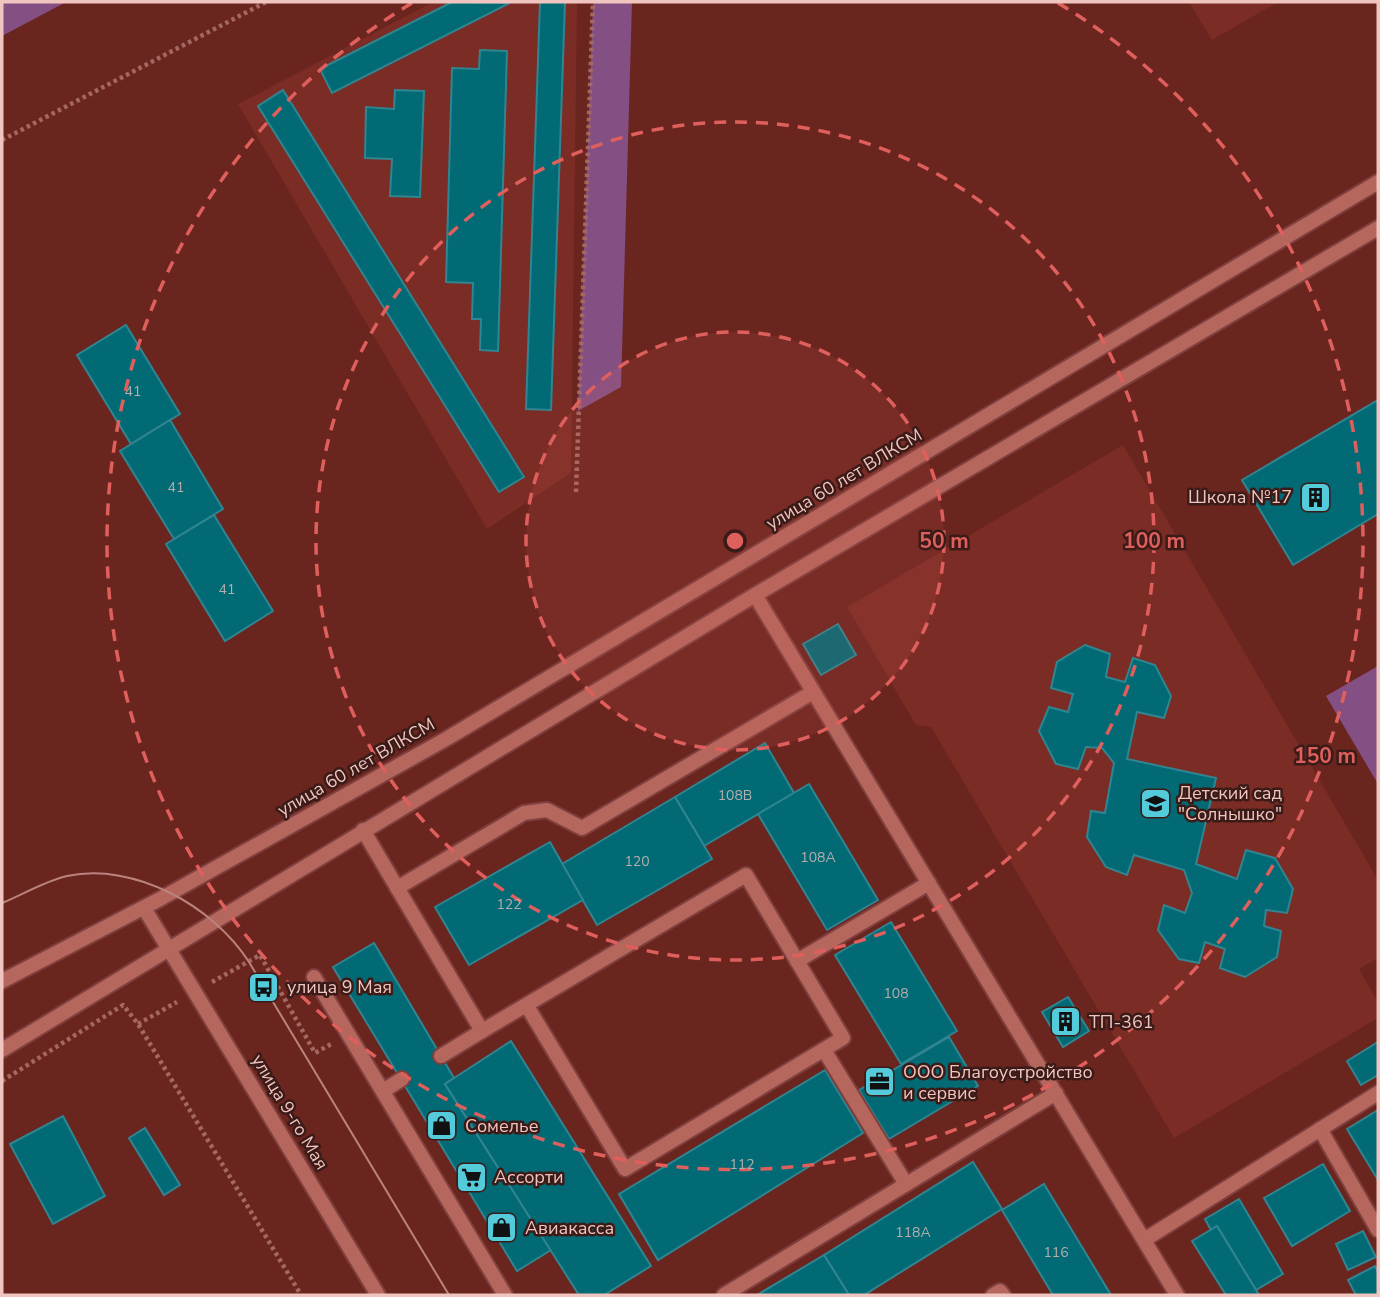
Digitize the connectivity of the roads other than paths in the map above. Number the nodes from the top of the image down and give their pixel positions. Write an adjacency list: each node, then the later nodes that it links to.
1 (1378, 182): 8 (street, улица 60 лет ВЛКСМ)
2 (1378, 228): 3 (street)
3 (755, 595): 4 (street); 5 (street)
4 (813, 692): 6 (street); 7 (street)
5 (363, 830): 7 (street); 9 (street)
6 (929, 883): 10 (street); 20 (street)
7 (397, 888): 14 (street)
8 (144, 908): 9 (street); 12 (street, улица 60 лет ВЛКСМ)
9 (170, 949): 15 (street); 26 (street, улица 9-го Мая)
10 (797, 961): 13 (street); 16 (street)
11 (314, 977): 19 (street)
12 (2, 981)
13 (527, 1006): 14 (street); 16 (street)
14 (482, 1031): 17 (street)
15 (2, 1050)
16 (824, 1050): 23 (street)
17 (441, 1056)
18 (402, 1079): 19 (street)
19 (383, 1091): 27 (street)
20 (1056, 1093): 23 (street); 25 (street)
21 (1378, 1093): 22 (street)
22 (1320, 1129): 24 (street); 25 (street)
23 (906, 1184): 28 (street)
24 (1378, 1230)
25 (1144, 1240): 31 (street)
26 (378, 1295)
27 (505, 1295)
28 (724, 1295)
29 (993, 1295): 30 (street)
30 (1003, 1295)
31 (1177, 1295)

